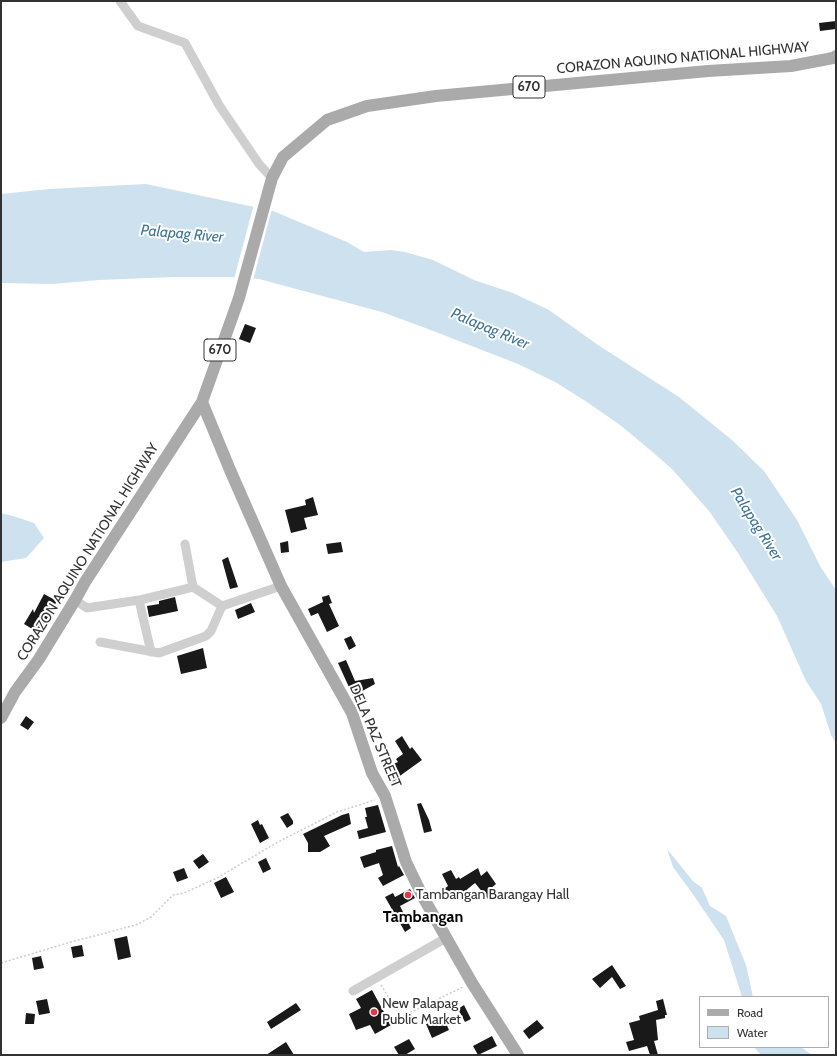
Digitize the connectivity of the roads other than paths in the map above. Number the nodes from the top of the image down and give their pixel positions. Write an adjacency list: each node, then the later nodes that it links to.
1 (120, 1): 3 (street)
2 (836, 56): 3 (main road, CORAZON AQUINO NATIONAL HIGHWAY / 670)
3 (272, 178): 4 (main road, CORAZON AQUINO NATIONAL HIGHWAY / 670)
4 (202, 402): 6 (main road, DELA PAZ STREET); 8 (main road, CORAZON AQUINO NATIONAL HIGHWAY / 670)
5 (185, 544): 7 (street)
6 (281, 586): 10 (street); 14 (main road, DELA PAZ STREET)
7 (193, 587): 9 (street); 10 (street)
8 (75, 600): 9 (street); 13 (main road, CORAZON AQUINO NATIONAL HIGHWAY / 670)
9 (140, 600): 12 (street)
10 (222, 606): 12 (street)
11 (100, 642): 12 (street)
12 (151, 652)
13 (1, 718)
14 (446, 938): 15 (street); 16 (main road, DELA PAZ STREET)
15 (352, 991)
16 (518, 1055)

